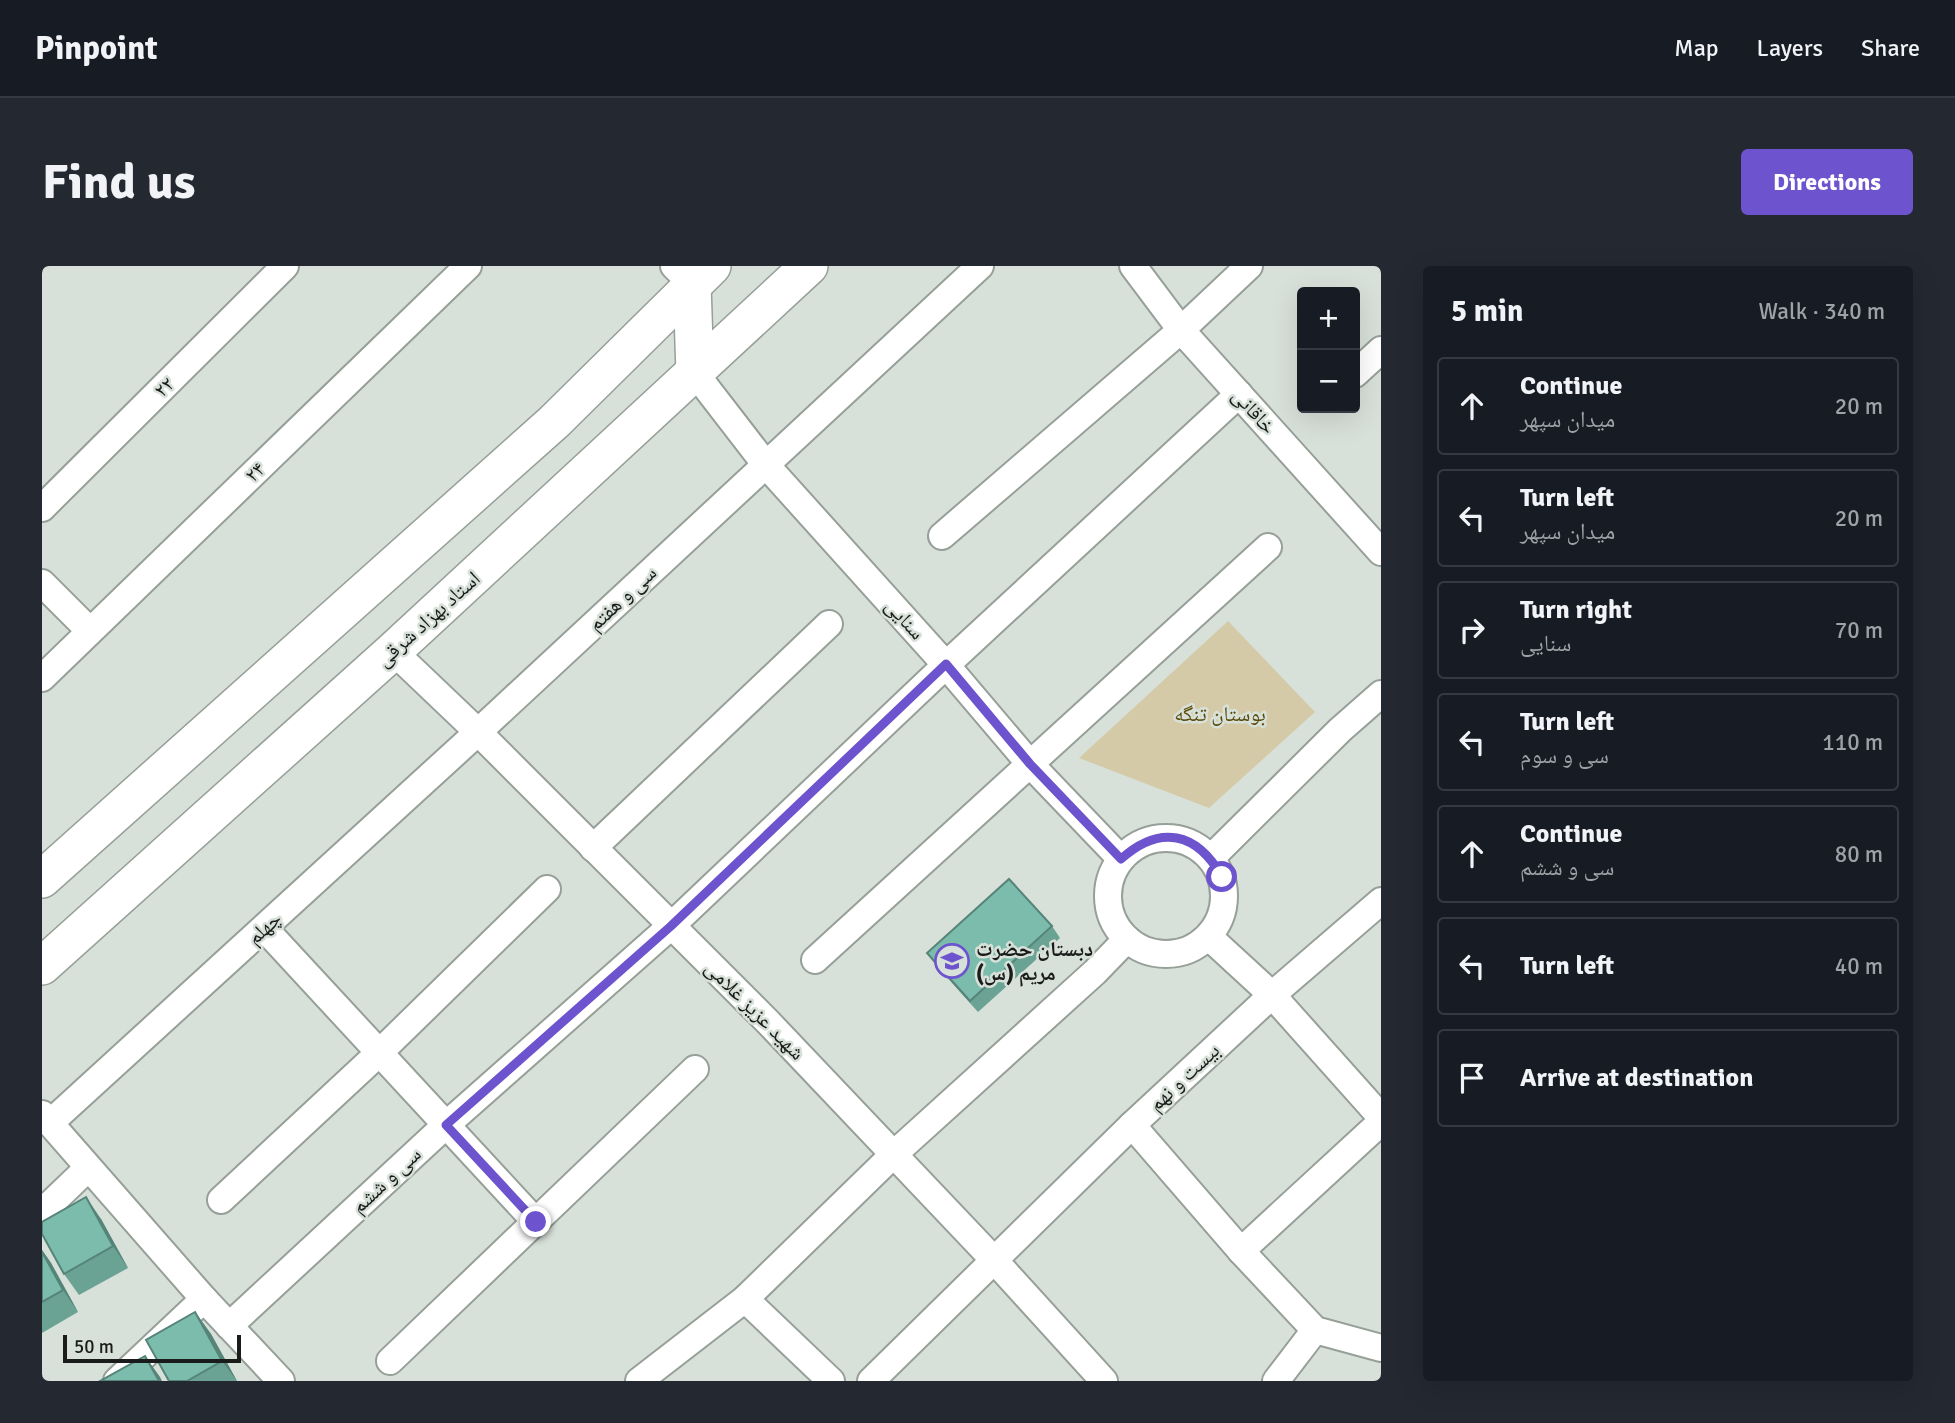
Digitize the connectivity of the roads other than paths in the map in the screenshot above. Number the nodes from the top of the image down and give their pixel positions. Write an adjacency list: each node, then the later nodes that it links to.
1 (285, 266): 14 (street, ۲۲)
2 (468, 266): 20 (street, ۲۴)
3 (809, 266): 11 (street, استاد بهزاد شرقی)
4 (980, 266): 13 (street, سی و هفتم)
5 (1133, 266): 8 (street, خاقانی)
6 (1249, 266): 8 (street)
7 (693, 272): 11 (street); 30 (street)
8 (1181, 330): 12 (street, خاقانی); 15 (street)
9 (1381, 351): 10 (street)
10 (1360, 370)
11 (695, 373): 13 (street, سنایی); 21 (street, استاد بهزاد شرقی)
12 (1239, 394): 17 (street, خاقانی); 22 (street, سی و ششم)
13 (766, 465): 22 (street, سنایی); 25 (street, سی و هفتم)
14 (42, 508)
15 (942, 536)
16 (1268, 547): 26 (street)
17 (1381, 552)
18 (42, 583): 20 (street)
19 (829, 624): 27 (street)
20 (90, 631): 23 (street, ۲۴)
21 (393, 651): 25 (street, شهید عزیز غلامی); 38 (street, استاد بهزاد شرقی)
22 (946, 664): 26 (street, سنایی); 33 (street, سی و ششم)
23 (42, 678)
24 (1381, 694): 28 (street)
25 (478, 732): 27 (street, شهید عزیز غلامی); 34 (street, چهلم)
26 (1030, 764): 29 (street, سنایی); 37 (street)
27 (593, 848): 33 (street, شهید عزیز غلامی)
28 (1212, 858): 29 (street); 35 (street)
29 (1121, 859): 36 (street)
30 (42, 879)
31 (547, 889): 40 (street)
32 (1381, 901): 39 (street, بیست و نهم)
33 (671, 926): 44 (street, سی و ششم); 46 (street, شهید عزیز غلامی)
34 (264, 928): 40 (street); 42 (street, چهلم)
35 (1209, 937): 36 (street); 39 (street)
36 (1127, 939): 46 (street)
37 (816, 960)
38 (42, 966)
39 (1272, 995): 43 (street); 45 (street, بیست و نهم)
40 (379, 1053): 44 (street); 48 (street)
41 (695, 1069): 50 (street)
42 (46, 1118): 47 (street)
43 (1381, 1120): 51 (street)
44 (446, 1125): 50 (street); 55 (street, سی و ششم)
45 (1132, 1125): 51 (street); 52 (street, بیست و نهم)
46 (894, 1154): 52 (street, شهید عزیز غلامی); 54 (street)
47 (88, 1168): 49 (street); 53 (street)
48 (221, 1200)
49 (42, 1212)
50 (536, 1222): 58 (street)
51 (1241, 1251): 56 (street)
52 (994, 1260): 63 (street, بیست و نهم); 64 (street, شهید عزیز غلامی)
53 (204, 1299): 55 (street); 59 (street)
54 (745, 1299): 61 (street); 62 (street)
55 (229, 1326): 60 (street)
56 (1315, 1330): 57 (street); 65 (street)
57 (1381, 1348)
58 (390, 1361)
59 (117, 1381)
60 (281, 1381)
61 (639, 1381)
62 (831, 1381)
63 (871, 1381)
64 (1104, 1381)
65 (1276, 1381)

